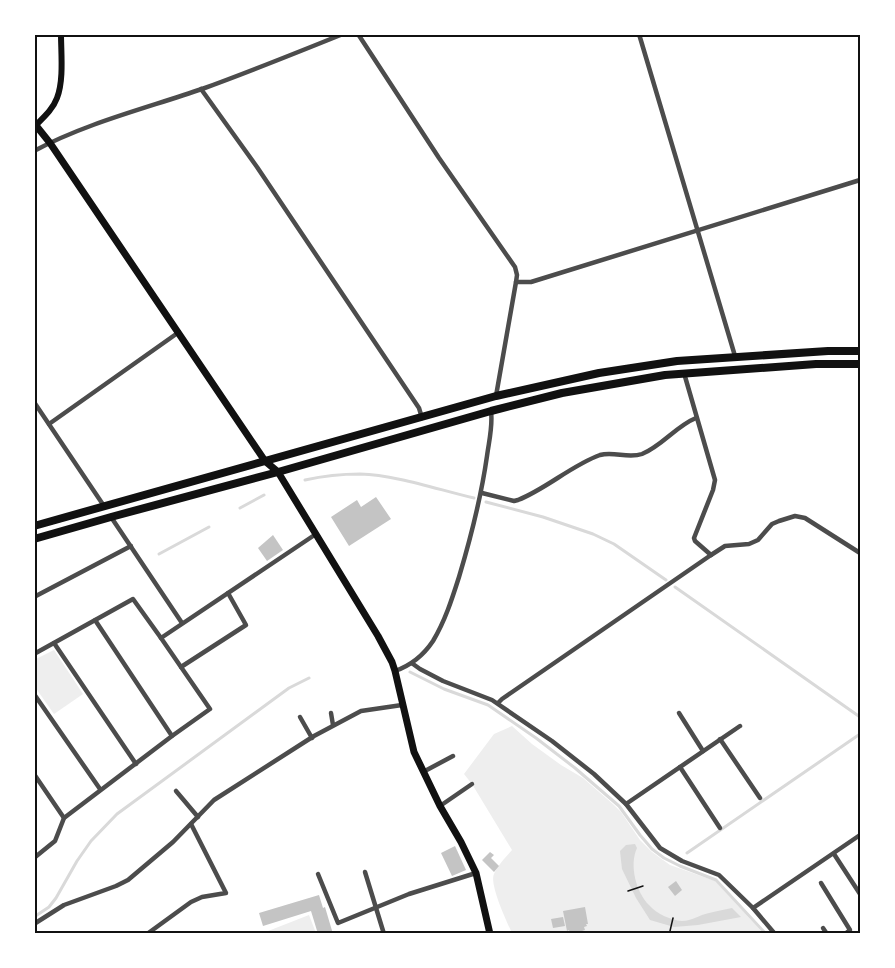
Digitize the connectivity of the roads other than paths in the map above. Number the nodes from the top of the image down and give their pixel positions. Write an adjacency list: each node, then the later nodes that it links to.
1 (61, 34): 6 (main road)
2 (343, 34): 5 (street)
3 (358, 34): 11 (street)
4 (639, 34): 10 (street)
5 (201, 89): 7 (street); 20 (street)
6 (35, 124): 7 (main road)
7 (50, 143): 8 (street); 12 (main road)
8 (34, 151)
9 (861, 180): 10 (street)
10 (697, 230): 11 (street); 14 (street)
11 (516, 282): 17 (street)
12 (179, 332): 22 (street); 23 (main road)
13 (861, 351): 14 (highway)
14 (735, 356): 17 (highway)
15 (861, 364): 16 (highway)
16 (684, 373): 19 (highway); 21 (street)
17 (496, 396): 20 (highway)
18 (34, 402): 22 (street)
19 (491, 411): 24 (highway); 25 (street)
20 (422, 417): 23 (highway)
21 (696, 418): 25 (street); 33 (street)
22 (49, 424): 26 (street)
23 (265, 461): 24 (main road); 26 (highway)
24 (278, 472): 27 (highway); 29 (main road)
25 (482, 493): 41 (street)
26 (104, 506): 28 (highway)
27 (111, 517): 30 (highway); 31 (street)
28 (34, 526)
29 (316, 534): 34 (street); 43 (main road)
30 (34, 539)
31 (131, 546): 35 (street); 37 (street)
32 (861, 553): 33 (street)
33 (711, 555): 45 (street)
34 (228, 593): 37 (street); 42 (street)
35 (34, 597)
36 (95, 620): 38 (street); 39 (street); 52 (street)
37 (182, 624): 38 (street)
38 (161, 638): 42 (street)
39 (54, 643): 40 (street); 57 (street)
40 (34, 654)
41 (413, 664): 43 (street); 45 (street)
42 (182, 667): 52 (street)
43 (394, 671): 46 (main road)
44 (34, 694): 62 (street)
45 (498, 704): 65 (street)
46 (402, 705): 50 (street); 59 (main road)
47 (331, 713): 50 (street)
48 (679, 713): 55 (street)
49 (300, 717): 53 (street)
50 (333, 725): 53 (street)
51 (740, 726): 54 (street)
52 (172, 736): 57 (street)
53 (312, 738): 67 (street)
54 (720, 740): 55 (street); 64 (street)
55 (703, 751): 58 (street)
56 (453, 756): 59 (street)
57 (136, 764): 62 (street)
58 (680, 767): 65 (street); 70 (street)
59 (423, 772): 66 (main road)
60 (34, 774): 68 (street)
61 (471, 784): 66 (street)
62 (100, 789): 68 (street)
63 (176, 791): 67 (street)
64 (760, 798)
65 (626, 804): 80 (street)
66 (440, 806): 75 (main road)
67 (198, 817): 69 (street)
68 (64, 818): 73 (street)
69 (191, 824): 81 (street); 83 (street)
70 (720, 828)
71 (861, 835): 72 (street)
72 (834, 854): 78 (street); 80 (street)
73 (34, 858)
74 (365, 872): 79 (street)
75 (476, 873): 79 (street); 85 (main road)
76 (318, 874): 79 (street)
77 (821, 883): 88 (street)
78 (861, 894)
79 (376, 908): 84 (street)
80 (753, 908): 86 (street)
81 (34, 924)
82 (823, 928): 87 (street)
83 (149, 933)
84 (384, 933)
85 (490, 933)
86 (775, 933)
87 (827, 933)
88 (845, 933)

